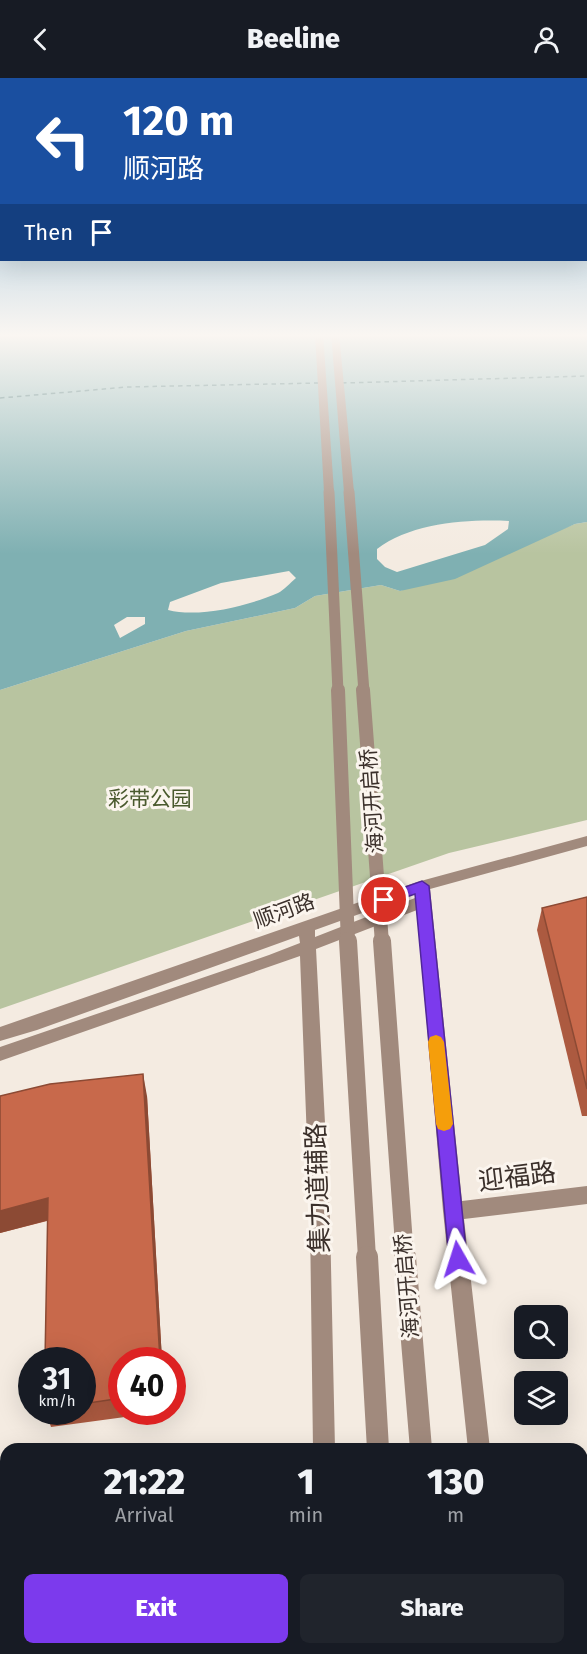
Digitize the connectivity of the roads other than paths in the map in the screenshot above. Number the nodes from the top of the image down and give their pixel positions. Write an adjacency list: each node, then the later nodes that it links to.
1 (324, 407): 11 (main road, 海河开启桥, bridge)
2 (342, 407): 12 (main road, 海河开启桥, bridge)
3 (587, 841): 4 (main road, 顺河路)
4 (422, 894): 5 (main road, 顺河路); 9 (main road)
5 (308, 937): 6 (main road, 顺河路); 7 (main road, 顺河路); 10 (main road, 集力道辅路)
6 (0, 1034)
7 (0, 1054)
8 (587, 1195): 9 (main road, 迎福路)
9 (453, 1211): 13 (main road)
10 (324, 1443)
11 (378, 1443)
12 (420, 1443)
13 (478, 1443)

